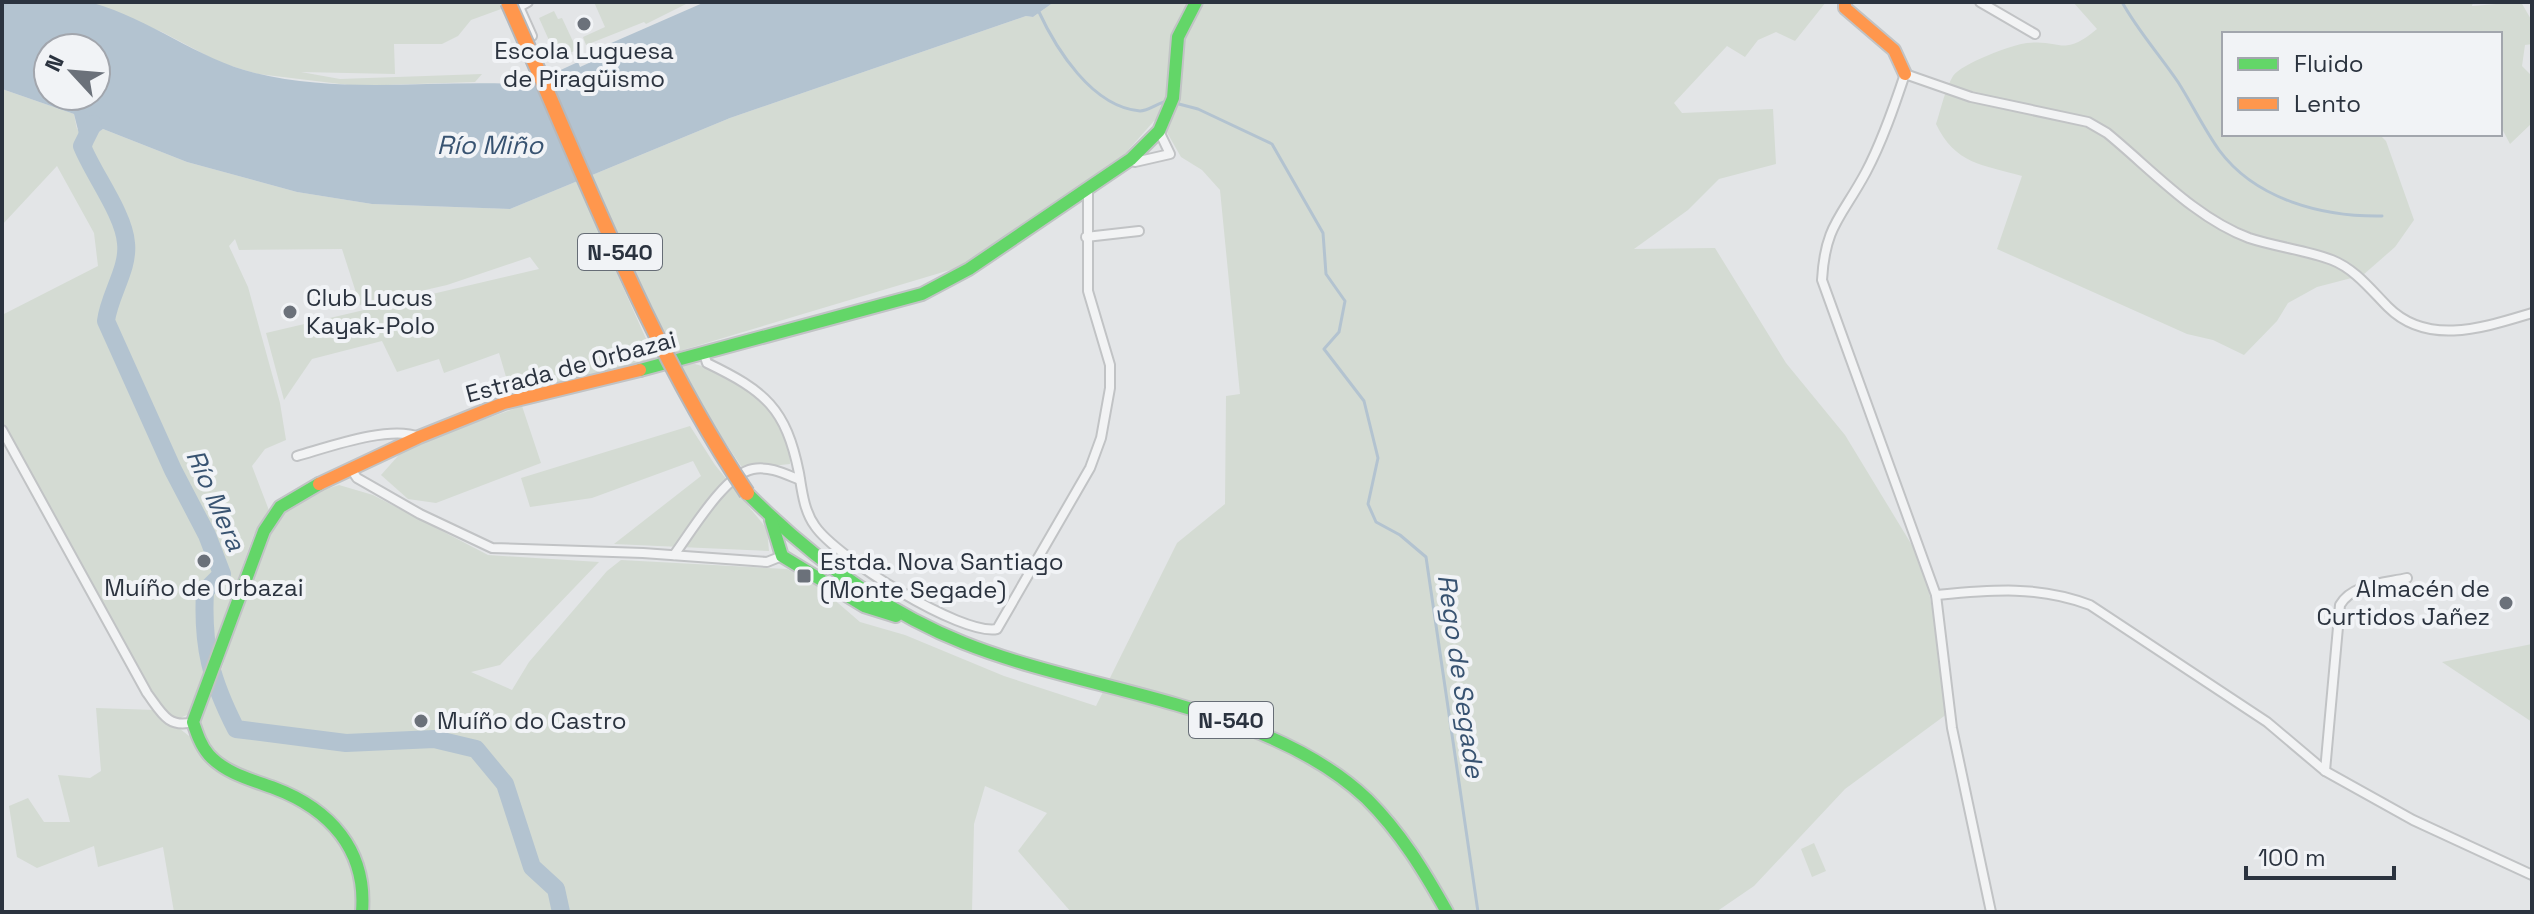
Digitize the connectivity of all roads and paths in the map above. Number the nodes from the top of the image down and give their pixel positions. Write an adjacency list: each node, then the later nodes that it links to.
1 (508, 2): 21 (main road, N-540, bridge)
2 (528, 2): 7 (street)
3 (1196, 2): 9 (main road)
4 (1845, 2): 8 (main road)
5 (1980, 2): 6 (street)
6 (2035, 34)
7 (532, 36)
8 (1905, 74): 14 (street); 27 (street)
9 (1163, 124): 10 (main road, Estrada de Orbazai); 10 (street)
10 (1131, 159): 11 (main road, Estrada de Orbazai)
11 (1088, 189): 13 (street); 15 (main road, Estrada de Orbazai)
12 (1139, 231): 13 (street)
13 (1086, 237): 29 (street)
14 (2532, 313)
15 (704, 354): 17 (main road, Estrada de Orbazai); 20 (street)
16 (2, 430): 31 (street)
17 (419, 437): 18 (street); 19 (main road, Estrada de Orbazai)
18 (297, 456)
19 (351, 469): 23 (street); 31 (main road, Estrada de Orbazai)
20 (800, 480): 22 (street); 23 (street)
21 (769, 516): 24 (main road); 25 (main road, N-540)
22 (842, 554): 25 (street); 29 (street)
23 (674, 555): 24 (street)
24 (782, 556): 28 (main road)
25 (832, 571): 28 (main road, N-540)
26 (2407, 578): 32 (street)
27 (1936, 595): 32 (street); 36 (street)
28 (904, 616): 30 (main road, N-540)
29 (955, 619): 30 (street)
30 (946, 635): 35 (main road, N-540)
31 (193, 722): 34 (main road)
32 (2325, 771): 33 (street)
33 (2532, 875)
34 (362, 912)
35 (1447, 912)
36 (1991, 912)

